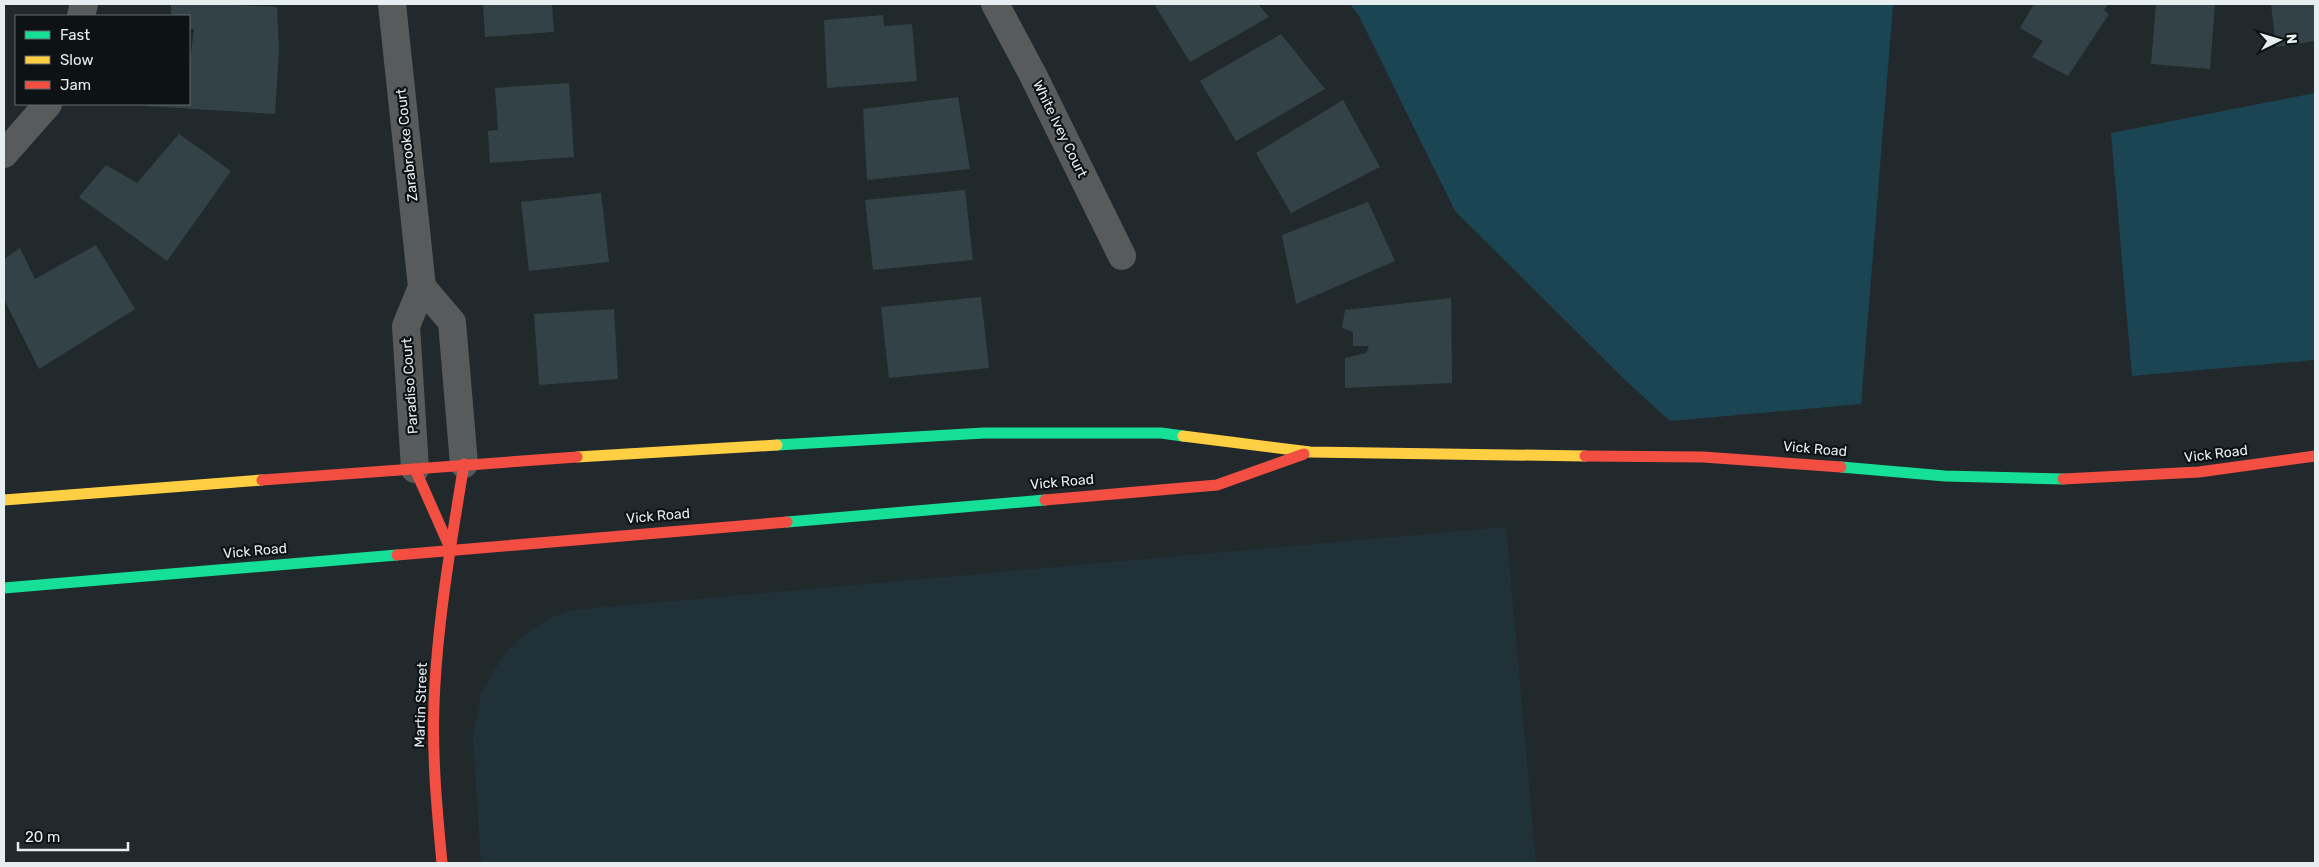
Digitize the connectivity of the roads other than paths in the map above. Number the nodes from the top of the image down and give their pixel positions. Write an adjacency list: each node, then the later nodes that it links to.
1 (392, 4): 6 (street, Zarabrooke Court)
2 (995, 4): 5 (street, White Ivey Court)
3 (47, 105): 4 (street)
4 (4, 154)
5 (1122, 256)
6 (422, 286): 9 (street); 10 (street, Paradiso Court)
7 (1310, 452): 8 (street, Vick Road); 9 (street, Vick Road); 12 (street, Vick Road)
8 (2315, 456)
9 (464, 464): 10 (street, Vick Road); 12 (street, Martin Street)
10 (415, 468): 11 (street, Vick Road); 12 (street)
11 (4, 500)
12 (450, 548): 13 (street, Vick Road); 14 (street, Martin Street)
13 (4, 588)
14 (442, 863)

